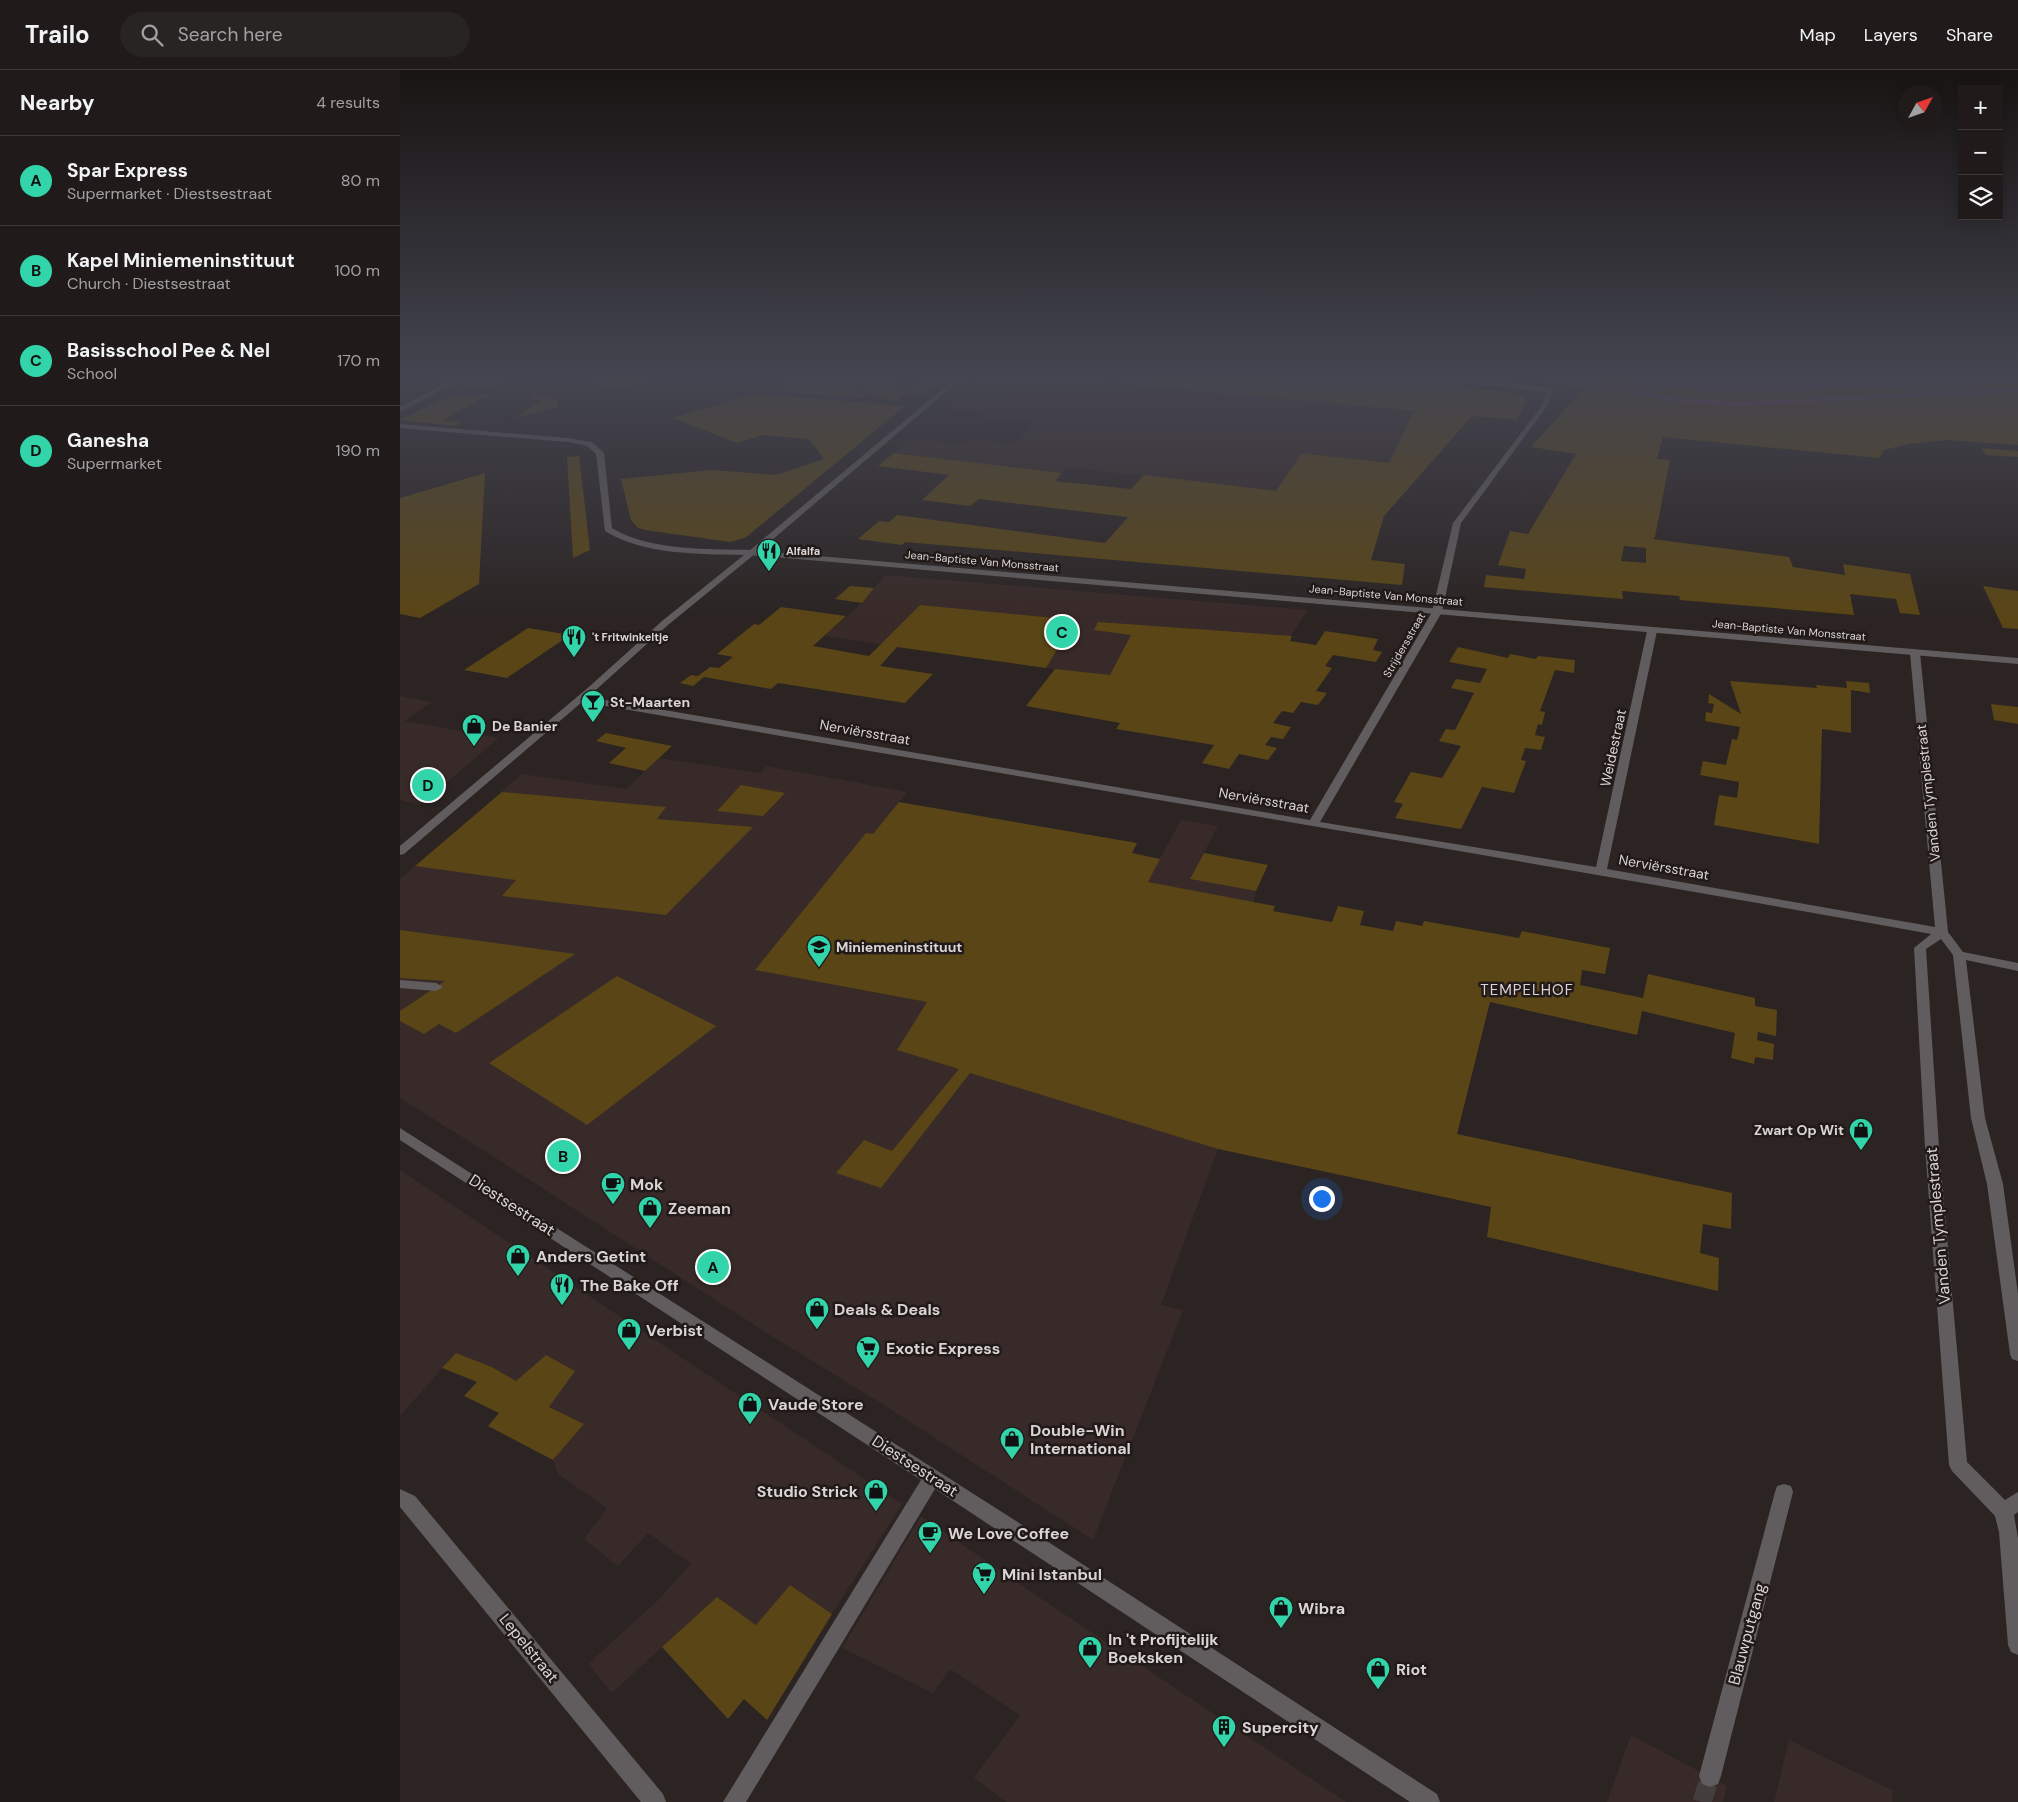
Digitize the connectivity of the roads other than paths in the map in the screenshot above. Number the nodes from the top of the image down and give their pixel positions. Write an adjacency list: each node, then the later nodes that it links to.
1 (600, 456): 4 (street, Jean-Baptiste Van Monsstraat)
2 (867, 456): 4 (street)
3 (1507, 456): 5 (street, Strijdersstraat)
4 (752, 553): 5 (street, Jean-Baptiste Van Monsstraat); 9 (street)
5 (1437, 612): 6 (street, Jean-Baptiste Van Monsstraat); 10 (street, Strijdersstraat)
6 (1652, 631): 7 (street, Jean-Baptiste Van Monsstraat); 12 (street, Weidestraat)
7 (1914, 653): 8 (street, Jean-Baptiste Van Monsstraat); 13 (street, Vanden Tymplestraat)
8 (2018, 661)
9 (581, 699): 10 (street, Nerviërsstraat); 11 (street)
10 (1313, 824): 12 (street, Nerviërsstraat)
11 (400, 852)
12 (1601, 871): 13 (street, Nerviërsstraat)
13 (1942, 932): 14 (street); 23 (street, Vanden Tymplestraat)
14 (1959, 955): 15 (street); 19 (street)
15 (2018, 967)
16 (400, 984): 17 (street)
17 (436, 987)
18 (400, 1133): 20 (street, Diestsestraat)
19 (2018, 1354)
20 (932, 1478): 27 (street); 28 (street, Diestsestraat)
21 (1784, 1492): 25 (street, Blauwputgang)
22 (400, 1497): 26 (street, Lepelstraat)
23 (2011, 1506): 24 (street, Vanden Tymplestraat)
24 (2018, 1645)
25 (1710, 1776)
26 (655, 1802)
27 (734, 1802)
28 (1429, 1802)

